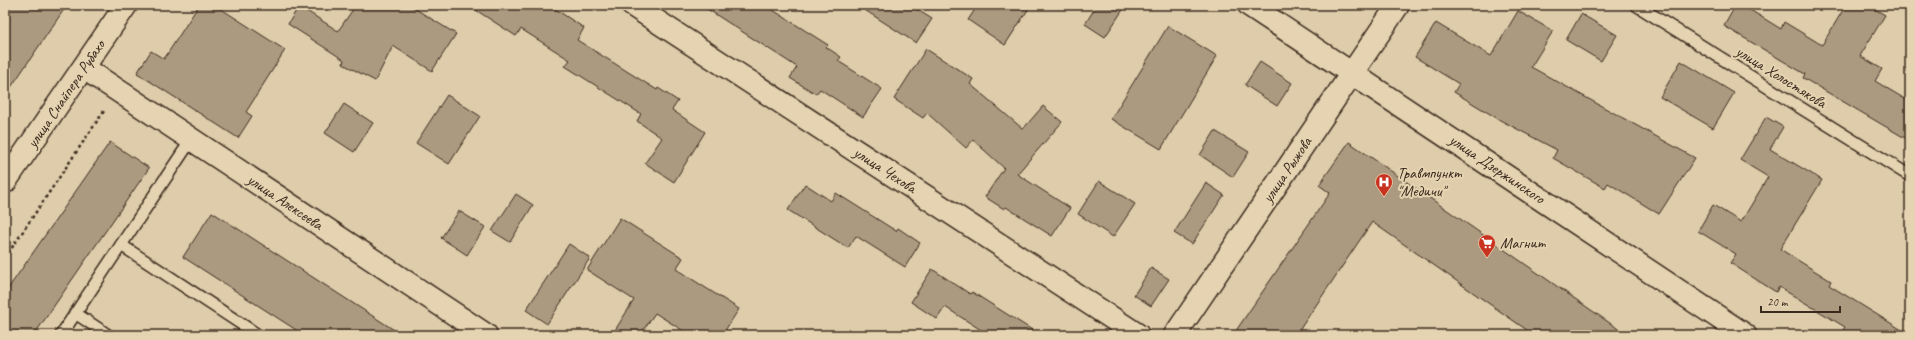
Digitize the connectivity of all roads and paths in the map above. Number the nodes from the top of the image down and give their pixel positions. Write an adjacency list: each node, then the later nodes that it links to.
1 (632, 5): 19 (street, улица Чехова)
2 (1249, 5): 7 (street, улица Дзержинского)
3 (1398, 5): 7 (street, улица Рыжова)
4 (1636, 5): 10 (lane, улица Холостякова)
5 (119, 7): 6 (street, улица Снайпера Рубахо)
6 (84, 68): 8 (street, улица Алексеева); 11 (street, улица Снайпера Рубахо)
7 (1353, 73): 20 (street, улица Рыжова); 21 (street, улица Дзержинского)
8 (118, 91): 9 (street, улица Алексеева); 13 (path)
9 (191, 140): 12 (lane); 15 (street, улица Алексеева)
10 (1910, 176)
11 (5, 182)
12 (122, 245): 14 (lane); 18 (lane)
13 (5, 258)
14 (75, 313): 16 (lane); 17 (lane)
15 (481, 334)
16 (61, 335)
17 (108, 335)
18 (258, 335)
19 (1138, 335)
20 (1176, 335)
21 (1745, 335)

